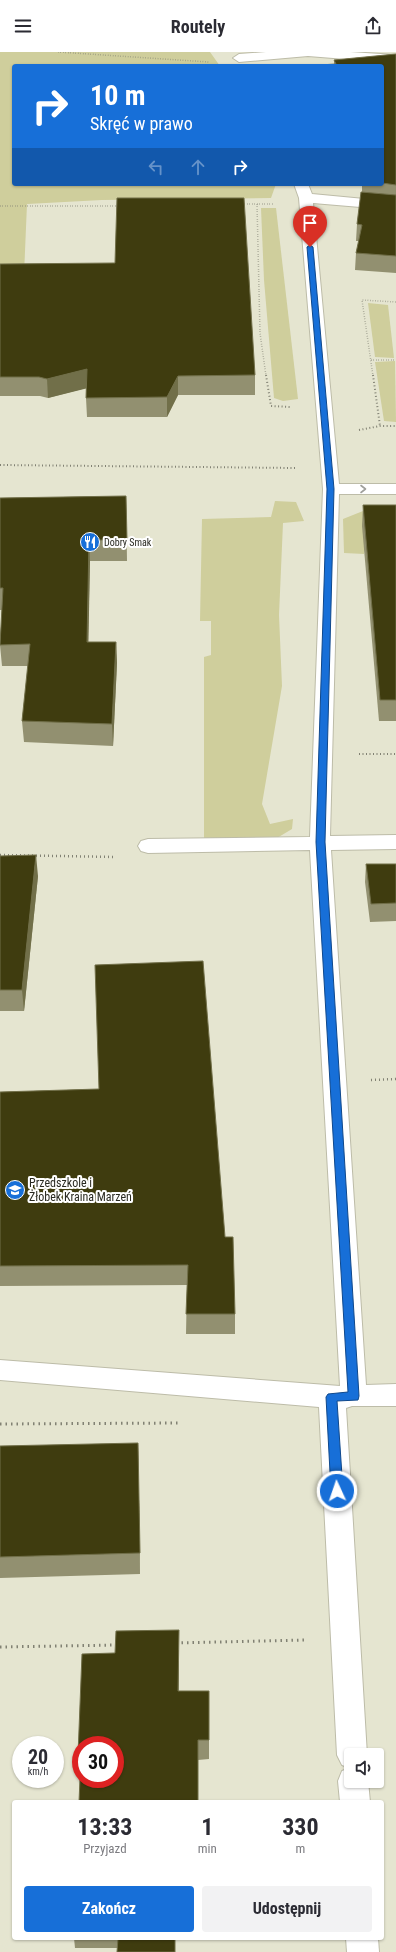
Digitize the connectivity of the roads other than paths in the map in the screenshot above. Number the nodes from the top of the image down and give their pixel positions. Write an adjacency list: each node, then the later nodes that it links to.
1 (311, 53): 2 (street); 3 (street)
2 (239, 59)
3 (396, 59)
4 (303, 191): 5 (street); 6 (street)
5 (396, 206)
6 (331, 489): 7 (street, one-way to 7); 8 (street)
7 (396, 489)
8 (320, 842): 9 (street); 10 (street); 13 (street)
9 (396, 842)
10 (148, 846)
11 (0, 1370): 13 (street)
12 (396, 1395): 13 (street)
13 (343, 1397): 14 (street)
14 (352, 1748)
15 (354, 1788): 16 (street)
16 (355, 1800)
17 (362, 1940): 18 (street)
18 (363, 1952)

